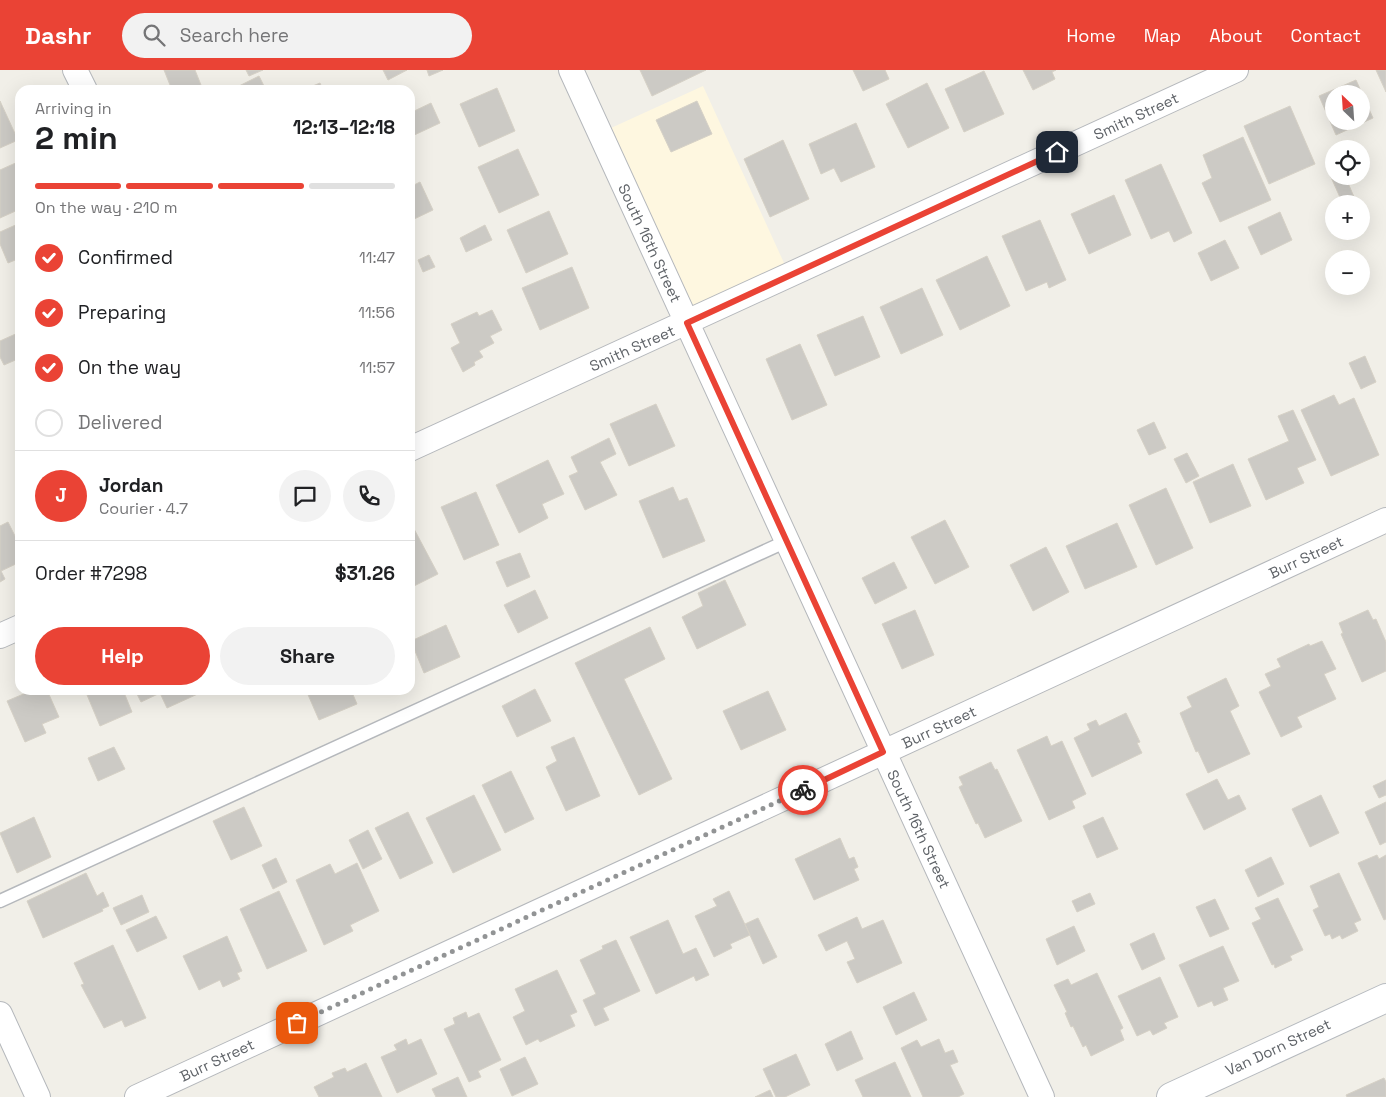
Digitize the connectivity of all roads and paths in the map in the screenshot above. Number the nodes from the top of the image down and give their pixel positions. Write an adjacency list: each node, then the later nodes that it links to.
1 (75, 70): 4 (street)
2 (571, 70): 5 (street, South 16th Street)
3 (1236, 70): 5 (street, Smith Street)
4 (82, 85)
5 (687, 323): 6 (street, Smith Street); 8 (street, South 16th Street)
6 (415, 447)
7 (1386, 520): 11 (street, Burr Street)
8 (787, 542): 11 (street, South 16th Street); 12 (lane)
9 (15, 629): 10 (street)
10 (0, 636)
11 (883, 752): 16 (street, Burr Street); 17 (street, South 16th Street)
12 (0, 901)
13 (1386, 998): 18 (main road, Van Dorn Street)
14 (0, 1014): 15 (street)
15 (38, 1097)
16 (137, 1097)
17 (1042, 1097)
18 (1170, 1097)

